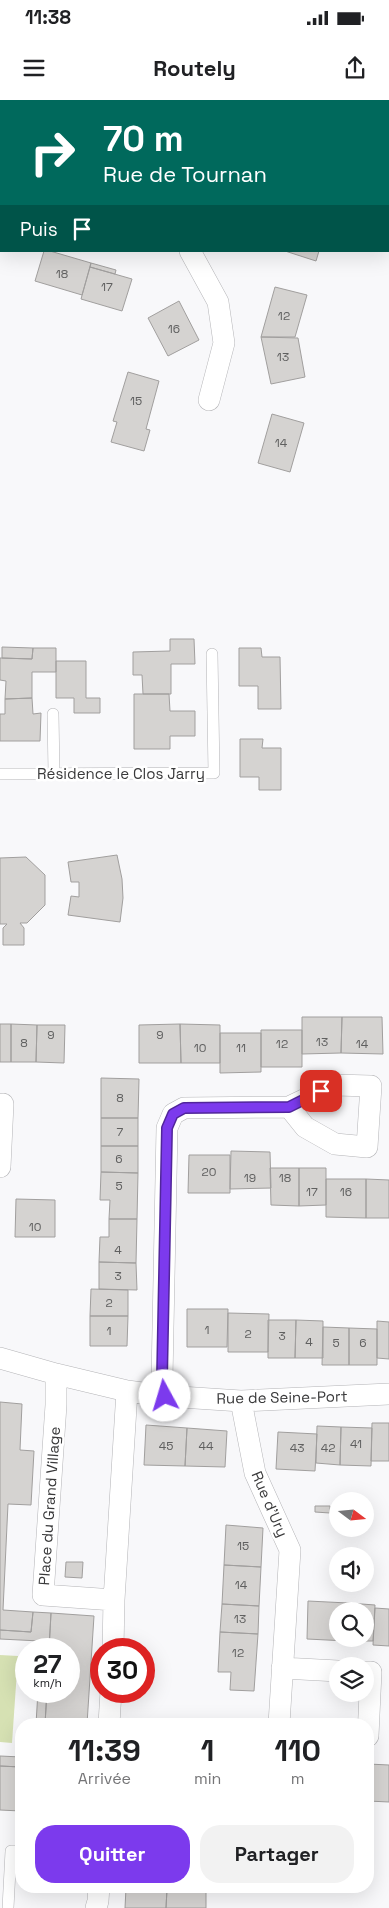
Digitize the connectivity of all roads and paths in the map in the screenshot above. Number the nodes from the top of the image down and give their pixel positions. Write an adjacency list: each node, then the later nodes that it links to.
1 (191, 252): 2 (street)
2 (209, 400)
3 (212, 654): 5 (lane, Résidence le Clos Jarry)
4 (53, 714): 5 (lane)
5 (54, 773): 6 (lane, Résidence le Clos Jarry)
6 (0, 774)
7 (2, 1104): 9 (street)
8 (289, 1107): 14 (street)
9 (0, 1167)
10 (0, 1358): 11 (street, Rue de Seine-Port)
11 (56, 1374): 12 (street, Rue de Seine-Port); 16 (street, Place du Grand Village)
12 (127, 1391): 14 (street, Rue de Seine-Port); 16 (street)
13 (389, 1394): 15 (street, Rue de Seine-Port)
14 (165, 1396): 15 (street, Rue de Seine-Port)
15 (241, 1401): 18 (street, Rue d'Ury)
16 (114, 1600): 17 (street)
17 (113, 1638)
18 (282, 1668): 19 (street); 23 (street, Rue d'Ury)
19 (329, 1671)
20 (370, 1702): 24 (street)
21 (110, 1703): 22 (street)
22 (109, 1718)
23 (279, 1718)
24 (369, 1718)
25 (15, 1851): 27 (lane)
26 (99, 1893): 28 (street)
27 (8, 1908)
28 (96, 1908)

